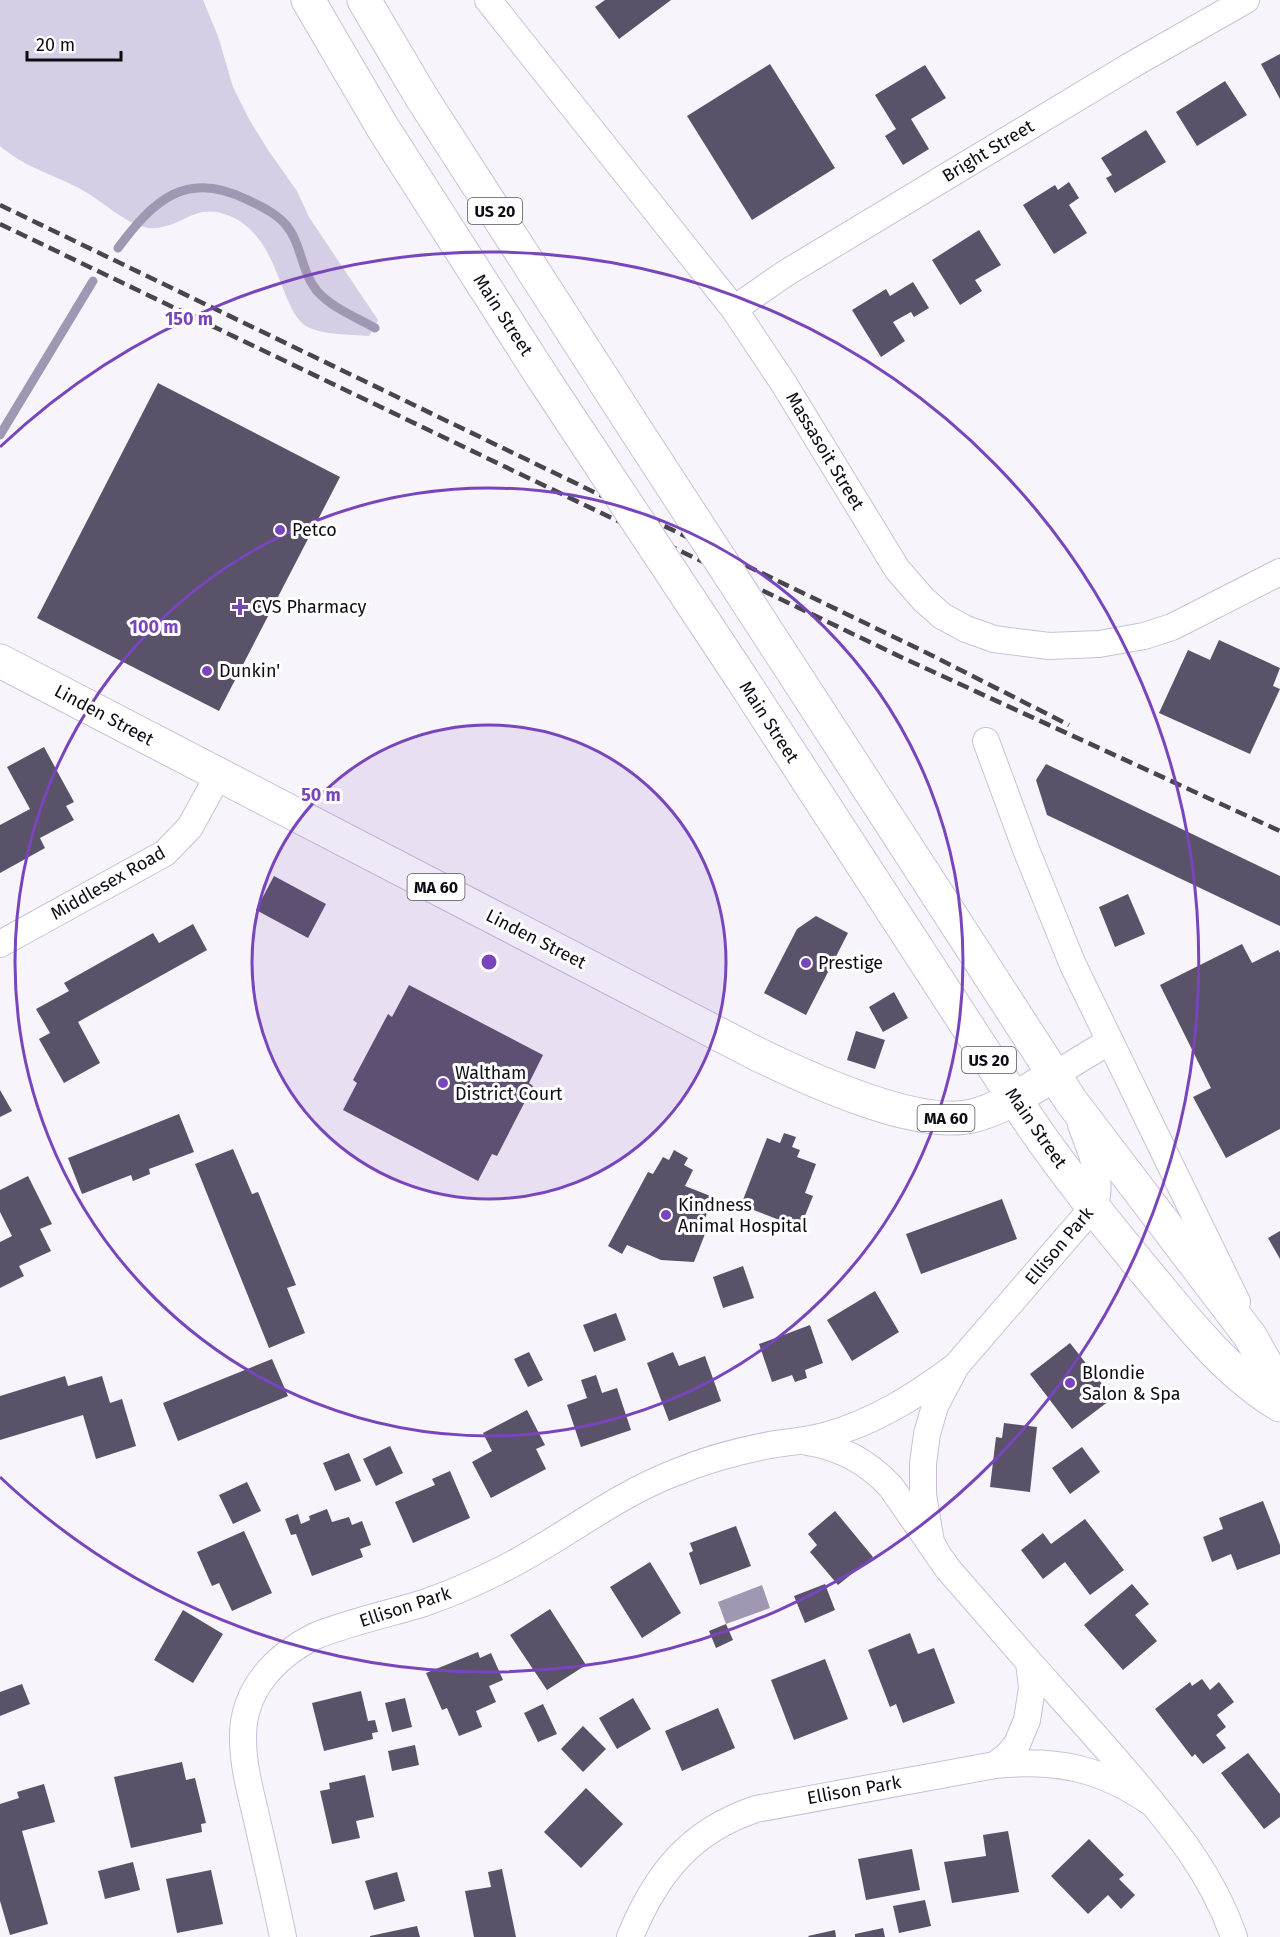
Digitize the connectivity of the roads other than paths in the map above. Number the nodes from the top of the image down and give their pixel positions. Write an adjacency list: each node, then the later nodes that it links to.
1 (308, 0): 13 (main road, Main Street / US 20, bridge)
2 (364, 0): 12 (main road, US 20, bridge)
3 (488, 0): 5 (street, Massasoit Street)
4 (1246, 0): 5 (street, Bright Street)
5 (734, 309): 6 (street, Massasoit Street)
6 (1280, 572)
7 (0, 661): 9 (main road, Linden Street / MA 60)
8 (986, 741): 11 (street)
9 (219, 774): 10 (street, Middlesex Road); 13 (main road, Linden Street / MA 60)
10 (0, 944)
11 (1110, 1041): 12 (street); 16 (street)
12 (1054, 1075): 13 (main road, Linden Street / MA 60); 14 (street, Ellison Park); 16 (main road, US 20)
13 (1014, 1098): 14 (main road, Main Street / US 20)
14 (1094, 1208): 15 (street, Ellison Park); 17 (main road, Main Street / US 20)
15 (956, 1366): 18 (street, Ellison Park); 19 (street, Ellison Park)
16 (1273, 1375)
17 (1280, 1405)
18 (798, 1441): 19 (street, Ellison Park); 23 (street, Ellison Park)
19 (940, 1558): 20 (street, Ellison Park)
20 (1029, 1662): 21 (street); 22 (street, Ellison Park)
21 (995, 1765): 22 (street, Ellison Park); 24 (street, Ellison Park)
22 (1154, 1804): 25 (street, Ellison Park)
23 (283, 1937)
24 (630, 1937)
25 (1234, 1937)

